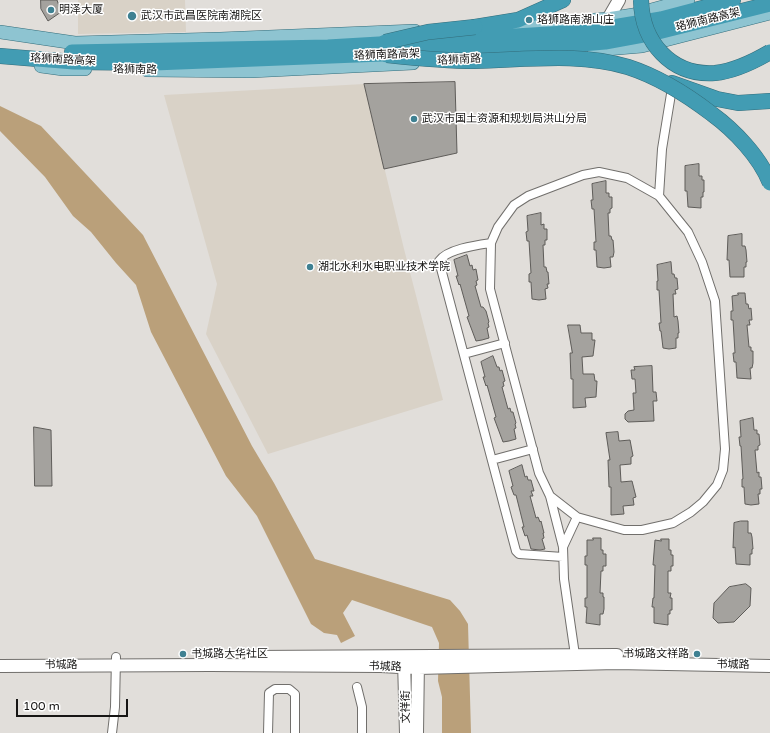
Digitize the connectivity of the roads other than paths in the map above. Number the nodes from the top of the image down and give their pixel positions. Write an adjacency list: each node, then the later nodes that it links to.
1 (641, 0): 13 (highway, bridge)
2 (688, 0): 8 (main road)
3 (733, 0): 12 (highway, 珞狮南路高架, bridge)
4 (563, 1): 12 (highway, bridge)
5 (619, 1): 8 (main road); 9 (main road)
6 (770, 4): 12 (highway, 珞狮南路高架, bridge)
7 (770, 13): 15 (main road, 珞狮南路)
8 (633, 15): 9 (main road)
9 (608, 19): 10 (main road)
10 (0, 32)
11 (0, 46): 12 (highway, 珞狮南路高架)
12 (386, 49): 14 (highway, 珞狮南路高架); 16 (highway, bridge)
13 (770, 52)
14 (0, 56)
15 (0, 60)
16 (655, 78): 18 (highway, bridge); 19 (highway, bridge)
17 (671, 94): 20 (street)
18 (770, 101)
19 (770, 183)
20 (659, 196): 21 (street); 27 (street)
21 (491, 243): 22 (street); 23 (street)
22 (505, 343): 23 (street); 24 (street)
23 (464, 354): 25 (street)
24 (533, 449): 25 (street); 26 (street)
25 (492, 460): 29 (street)
26 (550, 496): 27 (street); 28 (street)
27 (577, 517): 28 (street)
28 (563, 547): 29 (street)
29 (563, 556): 30 (street)
30 (575, 655): 32 (main road, 书城路); 36 (main road, 书城路)
31 (0, 657): 33 (main road, 书城路)
32 (770, 658)
33 (116, 661): 34 (main road, 书城路); 37 (main road, 书城路); 40 (street)
34 (404, 662): 35 (main road, 书城路); 44 (main road, 文祥街)
35 (418, 662): 36 (main road, 书城路); 45 (main road, 文祥街)
36 (471, 662): 38 (main road, 书城路)
37 (0, 666)
38 (770, 666)
39 (357, 687): 43 (street)
40 (112, 733)
41 (268, 733): 42 (street)
42 (295, 733)
43 (362, 733)
44 (406, 733)
45 (418, 733)

